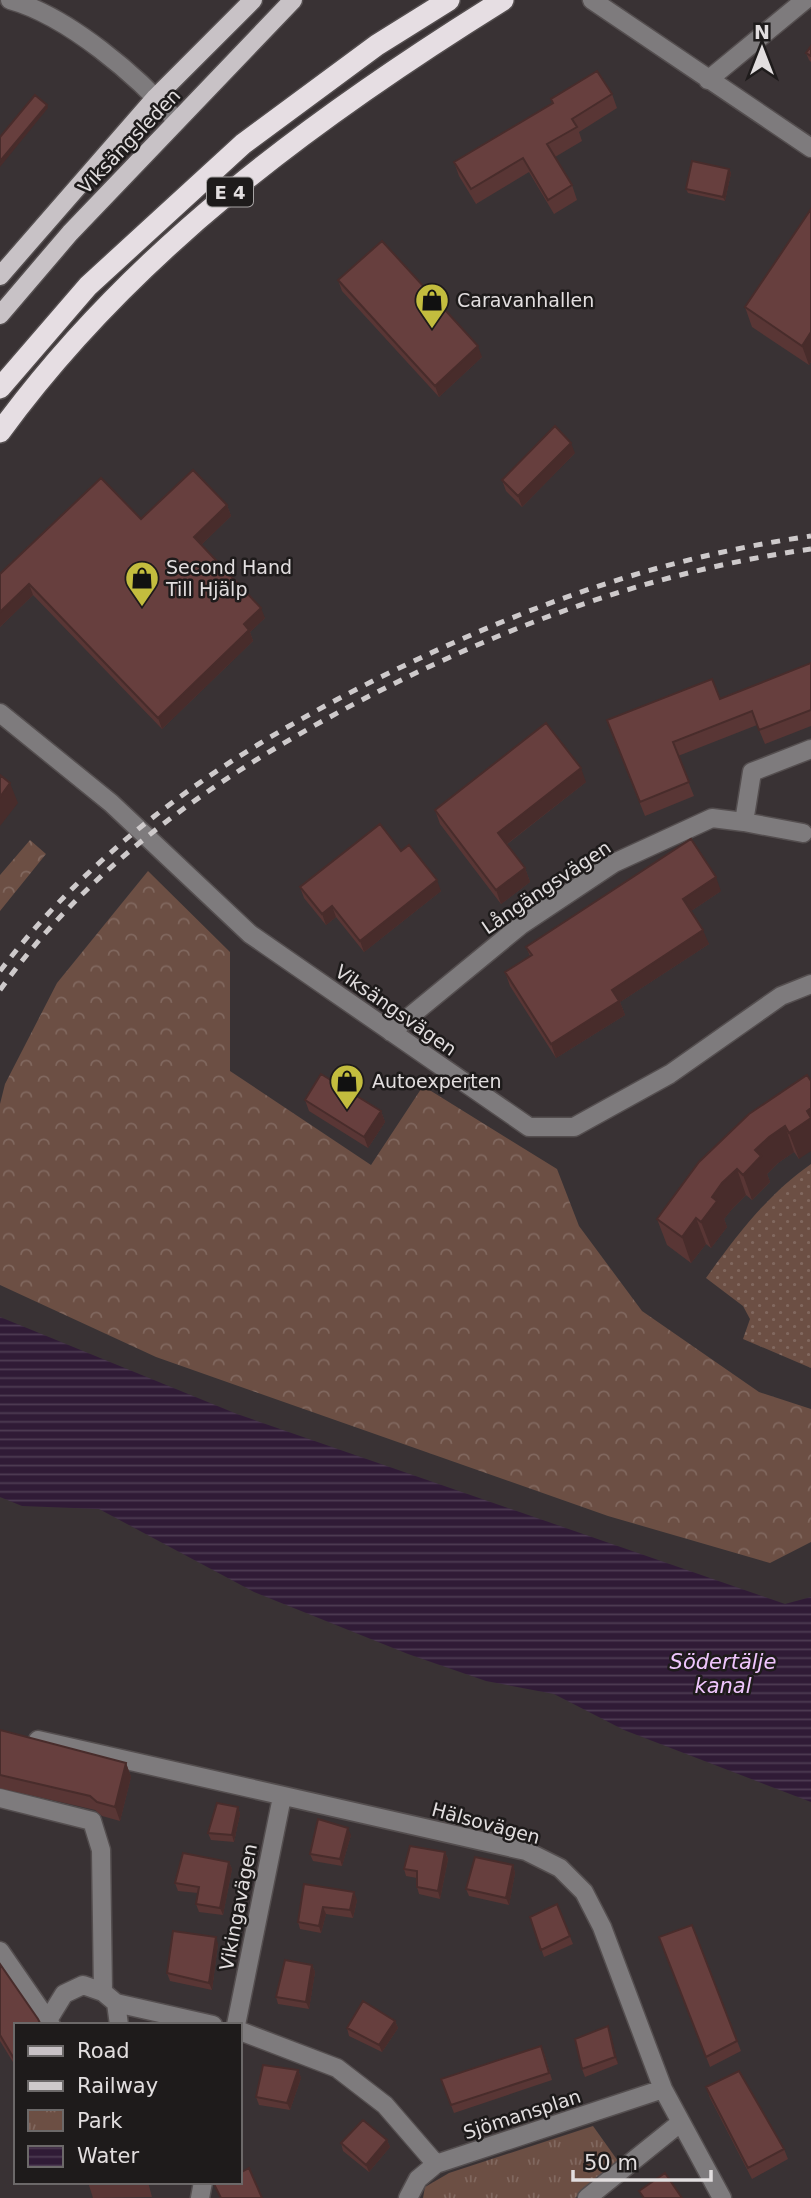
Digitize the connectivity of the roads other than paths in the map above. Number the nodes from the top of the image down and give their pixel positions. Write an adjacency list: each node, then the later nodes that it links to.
1 (10, 0): 9 (street)
2 (253, 0): 9 (main road, Viksängsleden)
3 (293, 0): 10 (main road, Viksängsleden)
4 (449, 0): 14 (highway, E 4)
5 (503, 0): 15 (highway, E 4)
6 (805, 0): 8 (street)
7 (593, 2): 8 (street)
8 (708, 80): 11 (street)
9 (156, 97): 10 (street); 12 (main road, Viksängsleden)
10 (177, 121): 13 (main road, Viksängsleden)
11 (811, 148)
12 (0, 276)
13 (0, 315)
14 (0, 388)
15 (0, 432)
16 (0, 713): 21 (street, Viksängsvägen)
17 (811, 749): 18 (street)
18 (744, 822): 19 (street, Långängsvägen); 21 (street, Långängsvägen)
19 (803, 833)
20 (811, 984): 21 (street, Viksängsvägen)
21 (391, 1032)
22 (38, 1740): 23 (street, Hälsovägen)
23 (282, 1797): 30 (street, Vikingavägen); 32 (street, Hälsovägen)
24 (0, 1798): 26 (street)
25 (0, 1951): 27 (street)
26 (109, 1998): 27 (street); 28 (street); 29 (street)
27 (50, 2022)
28 (118, 2023)
29 (205, 2023)
30 (236, 2023)
31 (242, 2032): 34 (street)
32 (663, 2089): 33 (street, Hälsovägen); 34 (street, Sjömansplan)
33 (680, 2123): 36 (street); 37 (street, Hälsovägen)
34 (436, 2164): 35 (street, Sjömansplan)
35 (408, 2198)
36 (586, 2198)
37 (722, 2198)

